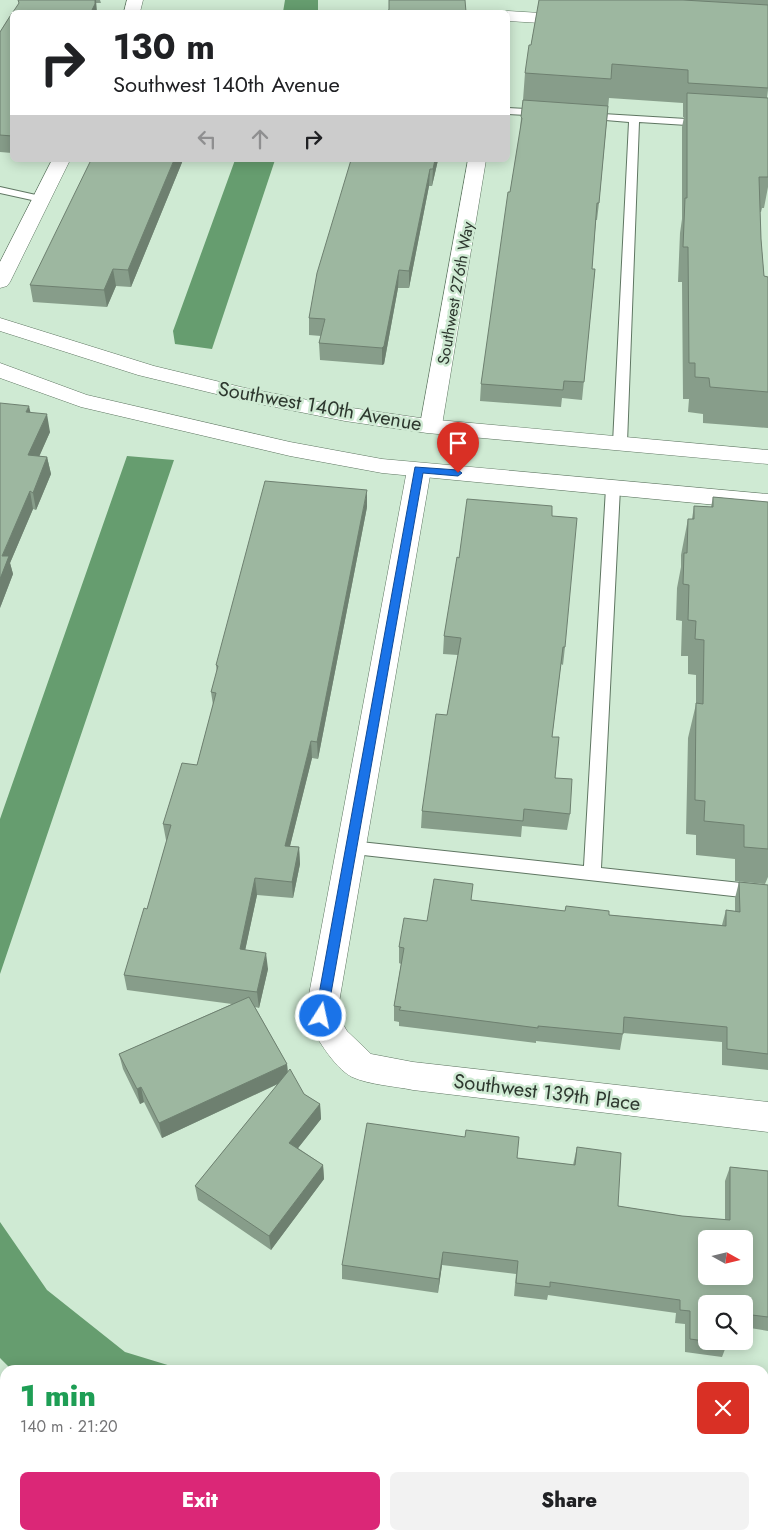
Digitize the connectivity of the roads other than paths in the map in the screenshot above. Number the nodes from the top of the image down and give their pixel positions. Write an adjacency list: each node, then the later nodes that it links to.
1 (510, 13): 2 (street)
2 (592, 21)
3 (510, 111): 4 (lane)
4 (556, 114)
5 (576, 115): 6 (lane)
6 (634, 119): 7 (lane); 16 (lane)
7 (711, 123)
8 (60, 162): 11 (street)
9 (477, 162): 15 (street, Southwest 276th Way)
10 (0, 190): 11 (lane)
11 (41, 199): 12 (street)
12 (0, 282)
13 (0, 324): 15 (street, Southwest 140th Avenue)
14 (0, 370): 18 (street)
15 (431, 425): 16 (street, Southwest 140th Avenue)
16 (620, 443): 17 (street, Southwest 140th Avenue)
17 (768, 457)
18 (419, 470): 19 (street); 21 (street)
19 (613, 488): 20 (street); 22 (lane)
20 (768, 502)
21 (351, 848): 22 (lane); 24 (street, Southwest 139th Place)
22 (592, 874): 23 (lane)
23 (768, 893)
24 (768, 1118)

